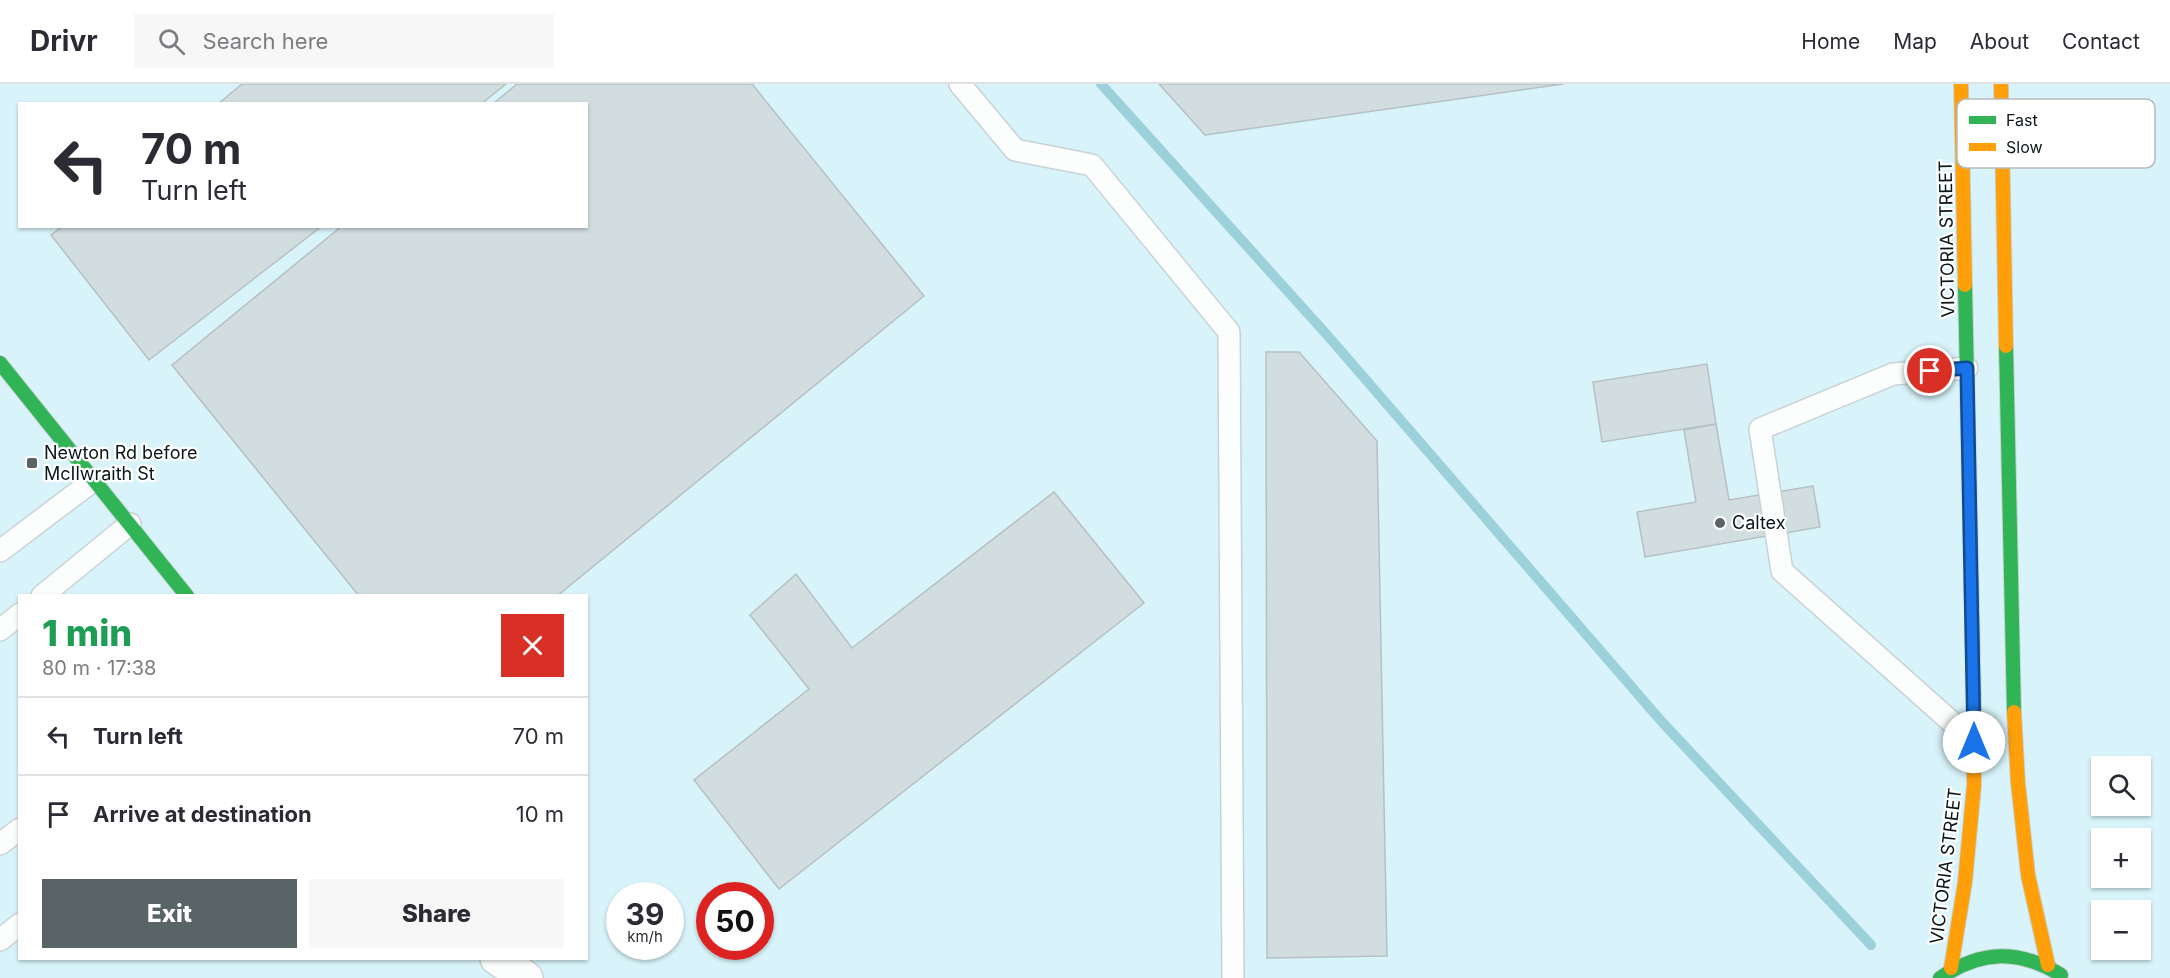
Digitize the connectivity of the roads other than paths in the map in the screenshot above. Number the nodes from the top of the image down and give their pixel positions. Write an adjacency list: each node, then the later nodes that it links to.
1 (960, 84): 26 (lane)
2 (1961, 84): 4 (main road, VICTORIA STREET)
3 (2001, 84): 5 (main road)
4 (1961, 99)
5 (2001, 99)
6 (1963, 168): 9 (main road, VICTORIA STREET)
7 (2003, 168): 23 (main road)
8 (0, 363): 10 (main road)
9 (1967, 368): 17 (main road, VICTORIA STREET); 17 (lane)
10 (94, 480): 11 (main road); 12 (lane)
11 (130, 524): 13 (lane); 14 (main road)
12 (0, 551)
13 (44, 594)
14 (185, 594)
15 (18, 616): 16 (lane)
16 (0, 630)
17 (1974, 742): 24 (main road, VICTORIA STREET)
18 (18, 830): 19 (lane)
19 (0, 844)
20 (18, 926): 21 (lane)
21 (0, 940)
22 (499, 960): 25 (street)
23 (2048, 965): 24 (main road); 28 (main road)
24 (1951, 968): 27 (main road)
25 (526, 978)
26 (1233, 978)
27 (1940, 978)
28 (2065, 978)

